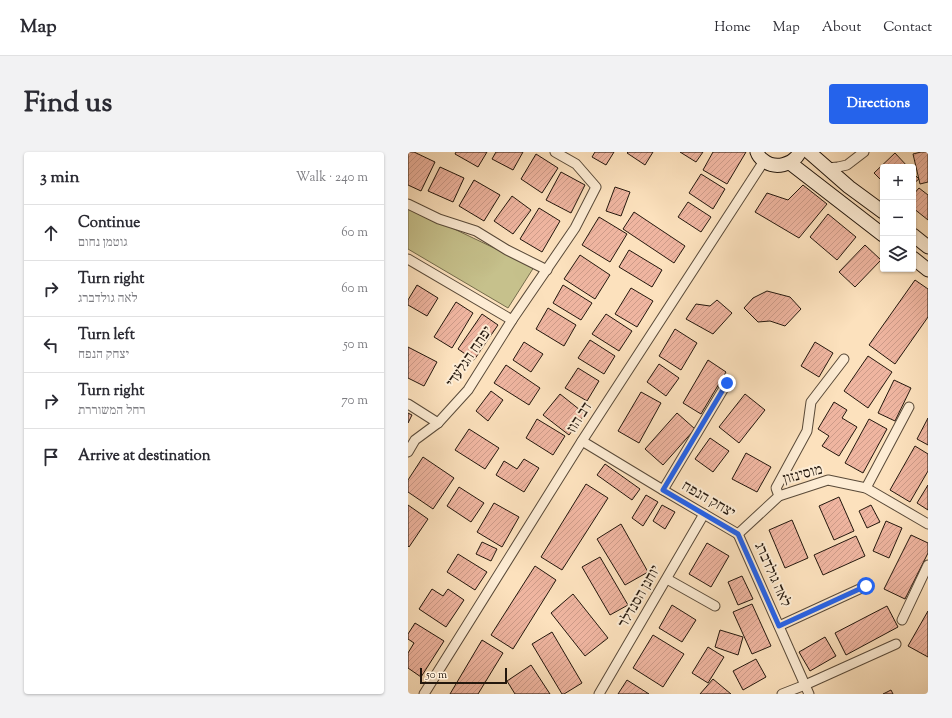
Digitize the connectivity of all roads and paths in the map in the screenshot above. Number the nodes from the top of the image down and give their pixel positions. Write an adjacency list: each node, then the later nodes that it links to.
1 (555, 152): 15 (street, יפתח הגלעדי)
2 (800, 152): 6 (main road)
3 (809, 152): 7 (main road)
4 (864, 152): 7 (street)
5 (760, 156): 6 (main road); 23 (street, דב הוז)
6 (790, 163): 10 (main road)
7 (827, 168): 9 (main road)
8 (408, 204): 15 (street)
9 (880, 210)
10 (880, 233)
11 (914, 236): 12 (main road)
12 (928, 247)
13 (408, 259): 17 (street)
14 (916, 260): 16 (main road)
15 (547, 270): 17 (street, יפתח הגלעדי)
16 (928, 270)
17 (512, 320): 22 (street, יפתח הגלעדי)
18 (844, 359): 27 (street)
19 (727, 383): 26 (street)
20 (408, 404): 22 (street)
21 (909, 406): 25 (street)
22 (438, 423): 24 (street, יפתח הגלעדי)
23 (582, 441): 26 (street, יצחק הנפח); 39 (street, דב הוז)
24 (408, 452)
25 (866, 488): 27 (street, מוסינזון); 29 (street, מוסינזון)
26 (663, 490): 28 (street, יצחק הנפח)
27 (779, 496): 30 (street, מוסינזון)
28 (704, 514): 30 (street, יצחק הנפח); 32 (street, יוחנן הסנדלר)
29 (928, 524)
30 (738, 534): 36 (street, לאה גולדברג)
31 (928, 565): 35 (street)
32 (666, 579): 34 (street); 40 (street, יוחנן הסנדלר)
33 (866, 586): 36 (street)
34 (715, 606)
35 (902, 620)
36 (779, 626): 38 (street, לאה גולדברג)
37 (896, 644): 38 (street)
38 (805, 685): 41 (street); 42 (street, לאה גולדברג)
39 (424, 694)
40 (599, 694)
41 (782, 694)
42 (809, 694)

